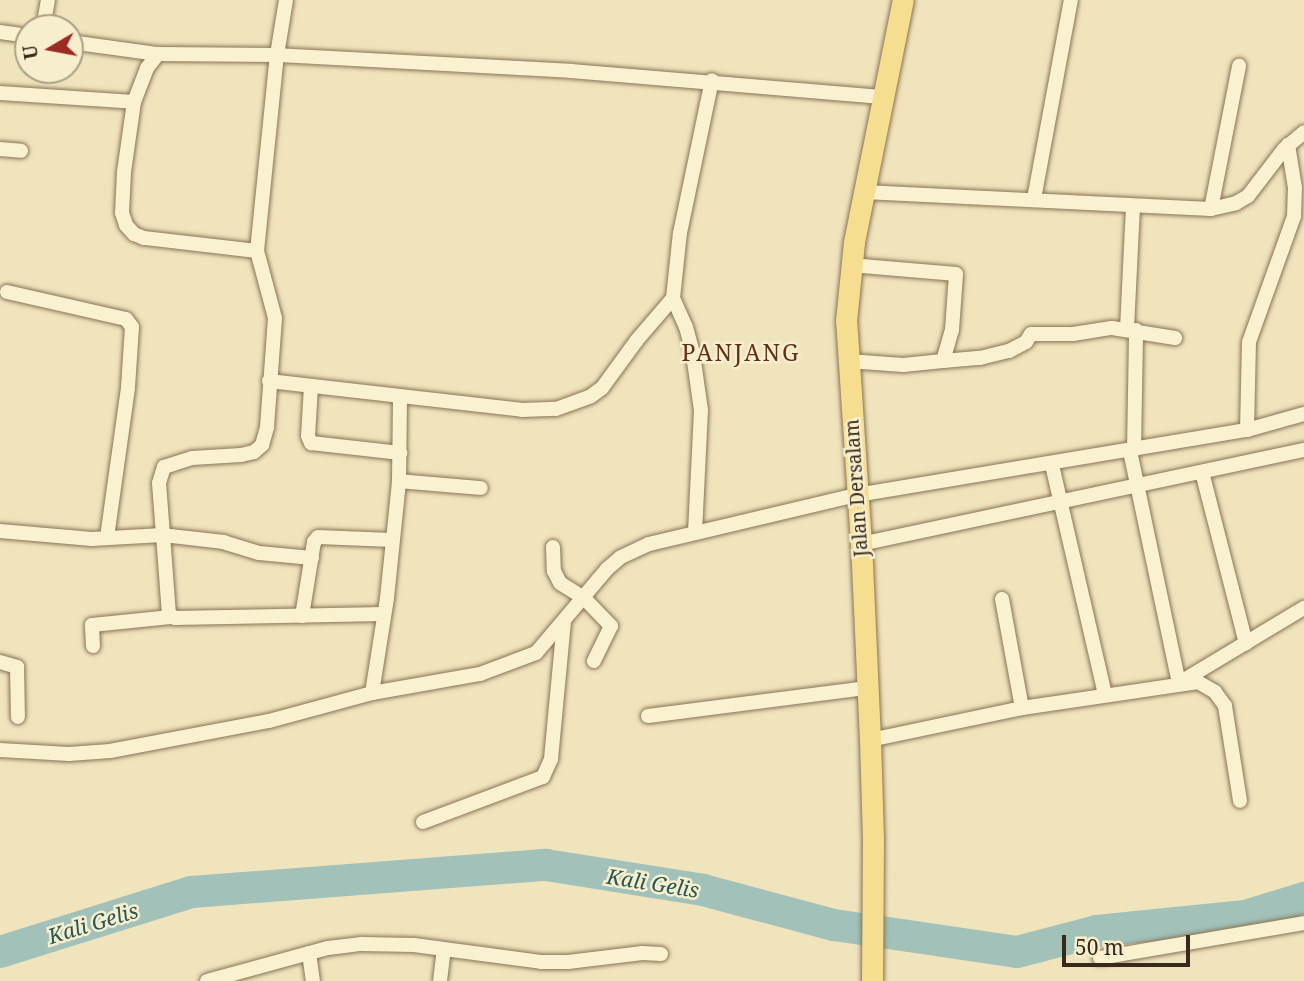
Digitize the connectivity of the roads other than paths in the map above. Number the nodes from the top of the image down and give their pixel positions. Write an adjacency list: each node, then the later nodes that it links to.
1 (286, 0): 6 (street)
2 (903, 0): 10 (main road, Jalan Dersalam)
3 (1072, 0): 18 (street)
4 (84, 44): 5 (street)
5 (158, 54): 6 (street); 11 (street)
6 (277, 55): 8 (street); 21 (street)
7 (1239, 66): 20 (street)
8 (712, 80): 10 (street); 24 (street)
9 (0, 93): 11 (street)
10 (884, 97): 17 (main road, Jalan Dersalam)
11 (134, 102): 21 (street)
12 (1304, 132): 13 (street)
13 (1288, 145): 16 (street); 20 (street)
14 (0, 149): 15 (street)
15 (21, 151)
16 (1298, 168): 33 (street)
17 (864, 192): 18 (street); 22 (main road, Jalan Dersalam)
18 (1034, 199): 19 (street)
19 (1133, 205): 20 (street); 25 (street)
20 (1211, 209)
21 (257, 251): 29 (street)
22 (850, 265): 27 (main road, Jalan Dersalam); 28 (street)
23 (7, 292): 47 (street)
24 (673, 298): 31 (street); 45 (street)
25 (1131, 330): 26 (street); 28 (street); 34 (street)
26 (1175, 338)
27 (848, 361): 28 (street); 42 (main road, Jalan Dersalam)
28 (943, 361)
29 (269, 381): 30 (street); 46 (street)
30 (311, 386): 31 (street); 36 (street)
31 (400, 398): 36 (street)
32 (1304, 414): 33 (street)
33 (1247, 430): 34 (street)
34 (1132, 450): 37 (street); 40 (street)
35 (1304, 450): 38 (street)
36 (400, 453): 39 (street)
37 (1053, 470): 42 (street); 43 (street)
38 (1202, 472): 40 (street); 59 (street)
39 (399, 481): 41 (street); 48 (street)
40 (1135, 486): 43 (street); 63 (street)
41 (481, 488)
42 (857, 498): 45 (street); 49 (main road, Jalan Dersalam)
43 (1059, 499): 49 (street); 66 (street)
44 (0, 531): 47 (street)
45 (695, 531): 52 (street)
46 (163, 535): 47 (street); 51 (street); 57 (street)
47 (107, 538)
48 (392, 540): 51 (street); 55 (street)
49 (861, 540): 64 (main road, Jalan Dersalam)
50 (553, 547): 52 (street)
51 (312, 558): 56 (street)
52 (584, 598): 58 (street); 61 (street)
53 (1002, 599): 67 (street)
54 (1304, 608): 59 (street)
55 (384, 614): 56 (street); 65 (street)
56 (303, 616): 57 (street)
57 (171, 617): 60 (street)
58 (564, 621): 65 (street); 73 (street)
59 (1246, 643): 63 (street)
60 (93, 646)
61 (594, 661)
62 (0, 662): 69 (street)
63 (1179, 683): 66 (street); 72 (street)
64 (867, 688): 68 (street); 70 (main road, Jalan Dersalam)
65 (372, 693): 71 (street)
66 (1105, 695): 67 (street)
67 (1022, 708): 70 (street)
68 (648, 716)
69 (18, 717)
70 (870, 740): 82 (main road, Jalan Dersalam)
71 (0, 750)
72 (1240, 801)
73 (424, 822)
74 (1304, 923): 78 (street)
75 (444, 949): 76 (street); 77 (street); 81 (street)
76 (309, 953): 79 (street); 80 (street)
77 (661, 954)
78 (1100, 958)
79 (207, 981)
80 (313, 981)
81 (440, 981)
82 (872, 981)

